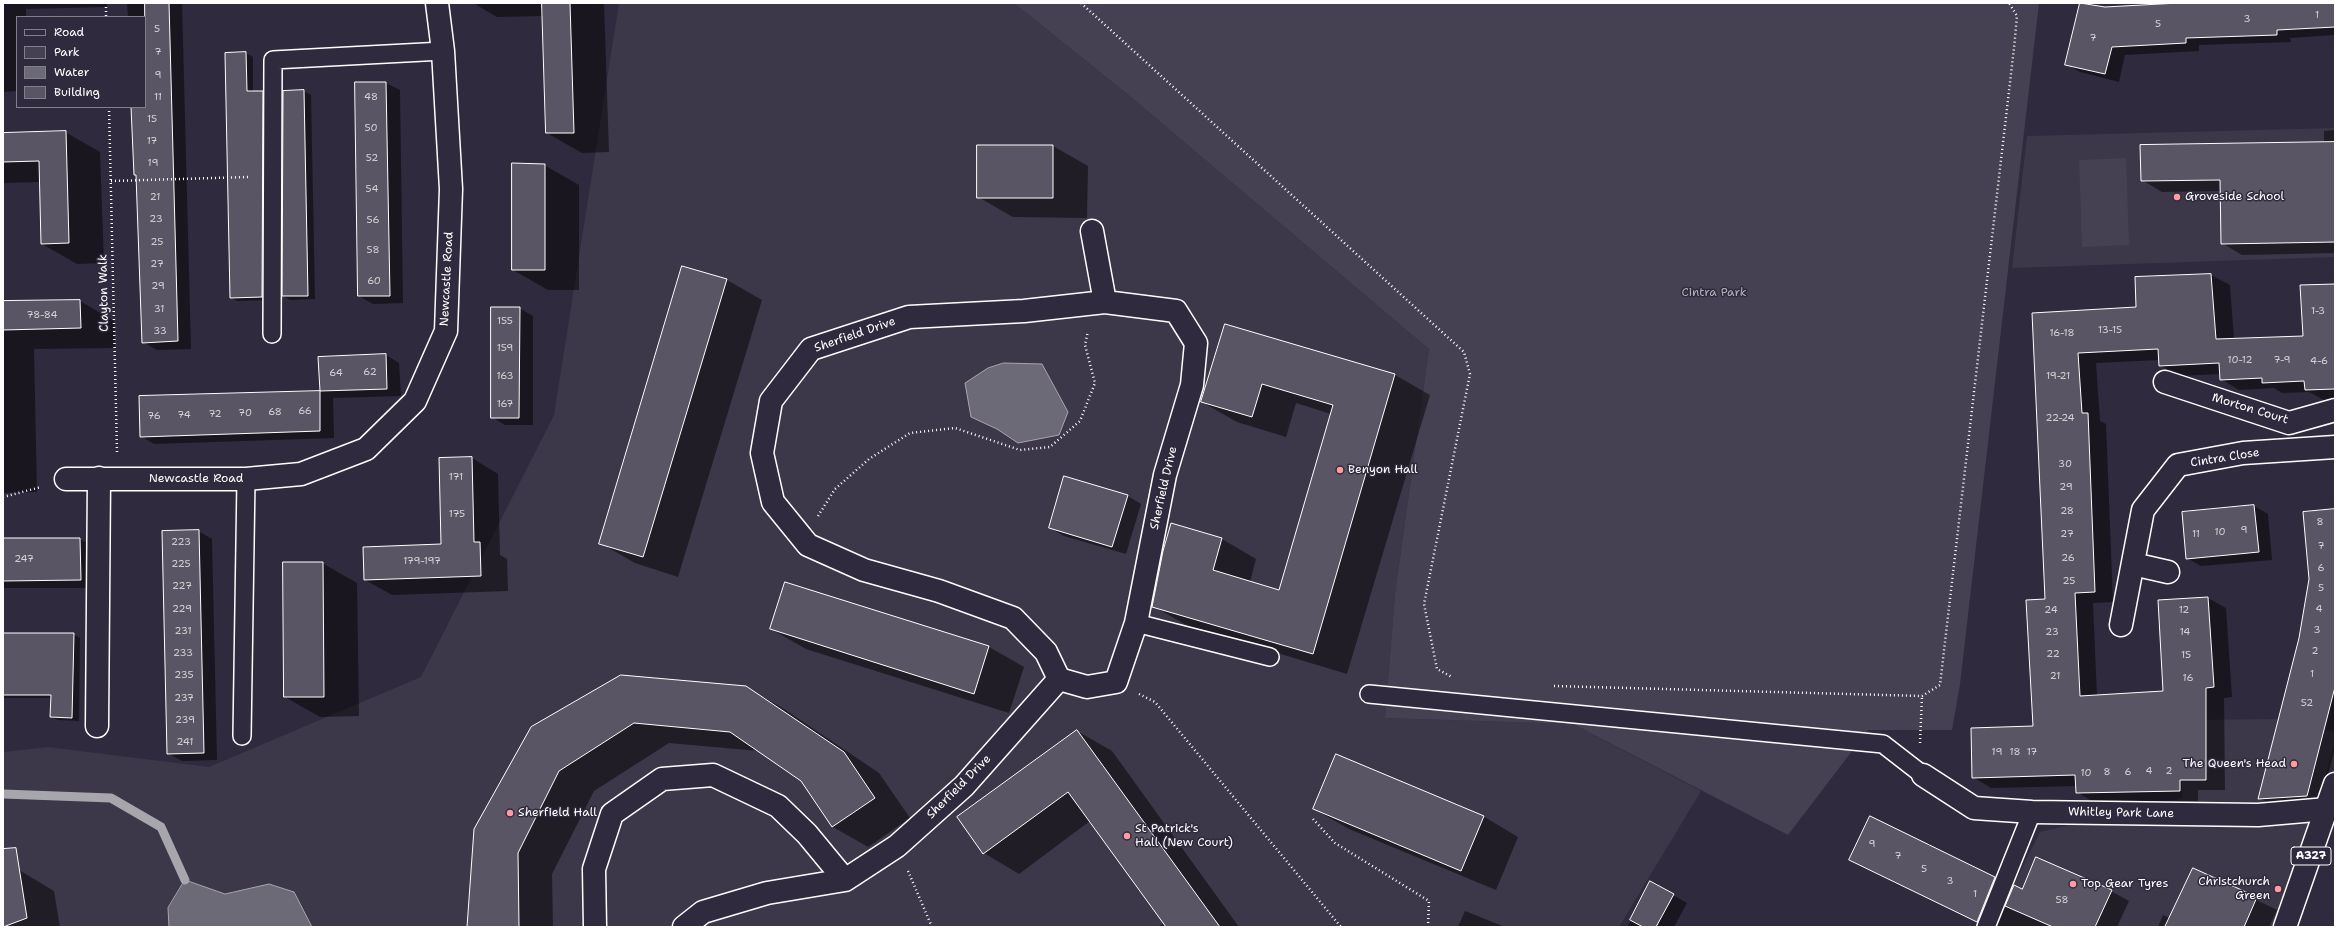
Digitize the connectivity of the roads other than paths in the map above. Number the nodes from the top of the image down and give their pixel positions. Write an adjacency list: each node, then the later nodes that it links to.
1 (437, 3): 2 (street, Newcastle Road)
2 (443, 51): 5 (lane); 11 (street, Newcastle Road)
3 (1092, 231): 4 (street)
4 (1100, 302): 14 (street, Sherfield Drive); 17 (street, Sherfield Drive)
5 (272, 334)
6 (2165, 382): 7 (street, Morton Court)
7 (2335, 410)
8 (2335, 448): 12 (street, Cintra Close)
9 (109, 478): 10 (street, Newcastle Road); 11 (street, Newcastle Road); 19 (street)
10 (66, 479)
11 (246, 479): 20 (lane)
12 (2133, 564): 13 (street); 15 (street, Cintra Close)
13 (2168, 572)
14 (1136, 623): 16 (lane); 17 (street, Sherfield Drive)
15 (2121, 625)
16 (1270, 657)
17 (1059, 679): 25 (street, Sherfield Drive)
18 (1369, 694): 21 (lane)
19 (97, 726)
20 (242, 736)
21 (1923, 775): 24 (street, Whitley Park Lane)
22 (2335, 784): 23 (street, A327)
23 (2327, 809): 24 (street, Whitley Park Lane); 29 (street, A327)
24 (2032, 812): 28 (lane)
25 (845, 880): 26 (street); 27 (street, Sherfield Drive)
26 (595, 927)
27 (684, 927)
28 (1986, 927)
29 (2285, 927)

